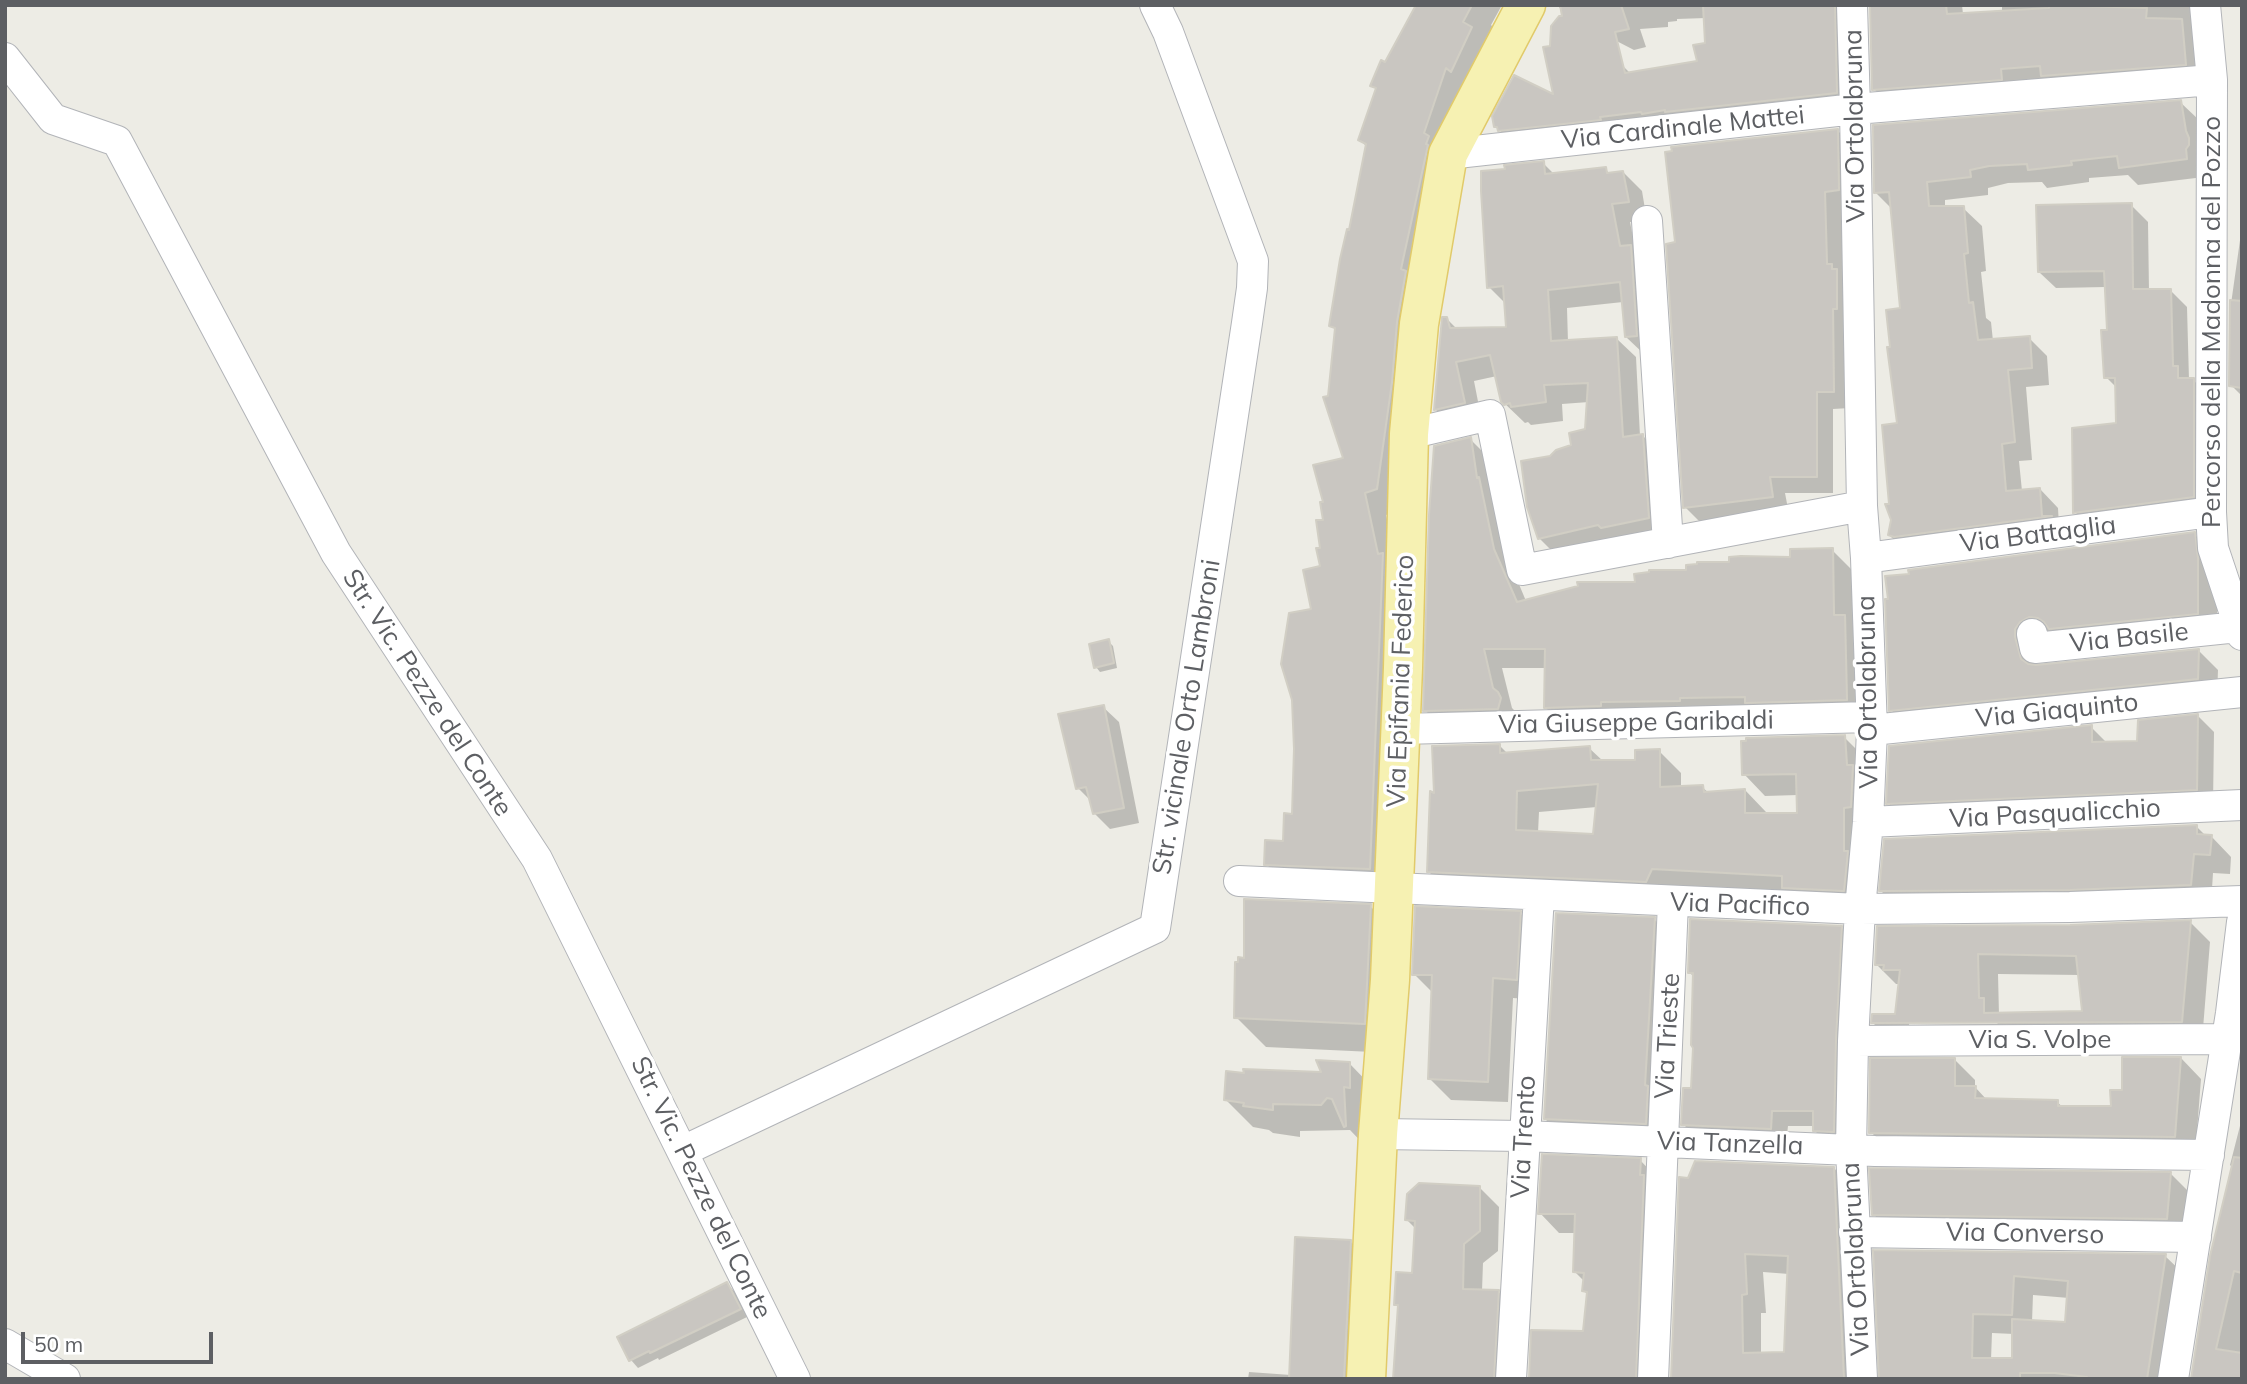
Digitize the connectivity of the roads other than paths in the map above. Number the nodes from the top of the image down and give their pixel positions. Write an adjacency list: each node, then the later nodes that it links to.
1 (1156, 5): 35 (street, Str. vicinale Orto Lambroni)
2 (1526, 5): 8 (main road, Via Epifania Federico)
3 (1852, 5): 7 (street, Via Ortolabruna)
4 (2205, 5): 6 (street, Percorso della Madonna del Pozzo)
5 (5, 58): 35 (street, Str. Vic. Pezze del Conte)
6 (2212, 80): 7 (street, Via Cardinale Mattei); 12 (street, Percorso della Madonna del Pozzo)
7 (1855, 109): 8 (street, Via Cardinale Mattei); 11 (street, Via Ortolabruna)
8 (1448, 154): 10 (main road, Via Epifania Federico)
9 (1647, 221): 13 (street)
10 (1409, 434): 13 (street); 19 (main road, Via Epifania Federico)
11 (1862, 506): 13 (street); 14 (street, Via Ortolabruna)
12 (2211, 512): 14 (street, Via Battaglia); 15 (street, Percorso della Madonna del Pozzo)
13 (1668, 543)
14 (1866, 558): 18 (street, Via Ortolabruna)
15 (2240, 631): 16 (street, Via Basile)
16 (2032, 634)
17 (2242, 692): 18 (street, Via Giaquinto)
18 (1871, 724): 19 (street, Via Giuseppe Garibaldi); 21 (street, Via Ortolabruna)
19 (1401, 729): 23 (main road, Via Epifania Federico)
20 (2242, 805): 21 (street, Via Pasqualicchio)
21 (1868, 822): 27 (street, Via Ortolabruna)
22 (1240, 881): 23 (street, Via Pacifico)
23 (1394, 887): 24 (street, Via Pacifico); 31 (main road, Via Epifania Federico)
24 (1539, 895): 26 (street, Via Pacifico); 32 (street, Via Trento)
25 (2242, 901): 27 (street, Via Pacifico)
26 (1673, 902): 27 (street, Via Pacifico); 33 (street, Via Trieste)
27 (1860, 909): 30 (street, Via Ortolabruna)
28 (2242, 922): 29 (street)
29 (2233, 1023): 30 (street, Via S. Volpe); 36 (street)
30 (1853, 1041): 34 (street, Via Ortolabruna)
31 (1378, 1134): 32 (street, Via Tanzella); 42 (main road, Via Epifania Federico)
32 (1524, 1136): 33 (street, Via Tanzella); 43 (street, Via Trento)
33 (1663, 1141): 34 (street, Via Tanzella); 44 (street, Via Trieste)
34 (1851, 1150): 36 (street, Via Tanzella); 37 (street, Via Ortolabruna)
35 (683, 1151): 41 (street, Str. Vic. Pezze del Conte)
36 (2209, 1155): 38 (street)
37 (1854, 1232): 38 (street, Via Converso); 45 (street, Via Ortolabruna)
38 (2196, 1237): 46 (street)
39 (5, 1344): 40 (street)
40 (65, 1379)
41 (795, 1379)
42 (1366, 1379)
43 (1511, 1379)
44 (1653, 1379)
45 (1862, 1379)
46 (2173, 1379)

